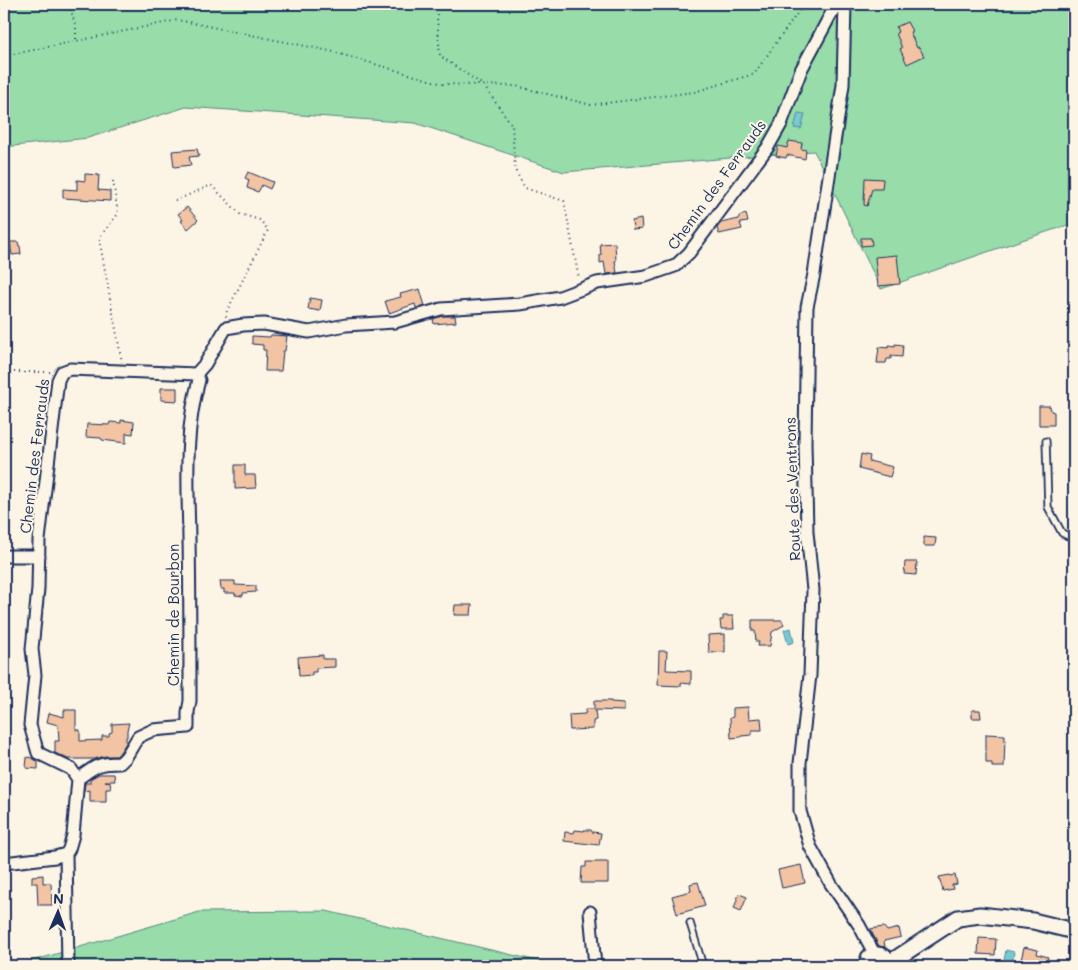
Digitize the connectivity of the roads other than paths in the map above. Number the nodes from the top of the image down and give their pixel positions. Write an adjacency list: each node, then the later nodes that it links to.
1 (839, 4): 3 (street, Chemin des Ferrauds)
2 (845, 4): 14 (street, Route des Ventrons)
3 (196, 374): 7 (street, Chemin des Ferrauds); 8 (street, Chemin de Bourbon)
4 (1046, 441): 5 (lane)
5 (1074, 539)
6 (4, 556): 7 (street)
7 (39, 556): 8 (street, Chemin des Ferrauds)
8 (78, 778): 9 (street)
9 (66, 854): 10 (street); 16 (street)
10 (4, 863)
11 (590, 912): 17 (street)
12 (690, 923): 18 (lane)
13 (1074, 931): 15 (street)
14 (871, 961): 15 (street)
15 (889, 964)
16 (68, 966)
17 (596, 966)
18 (703, 966)

